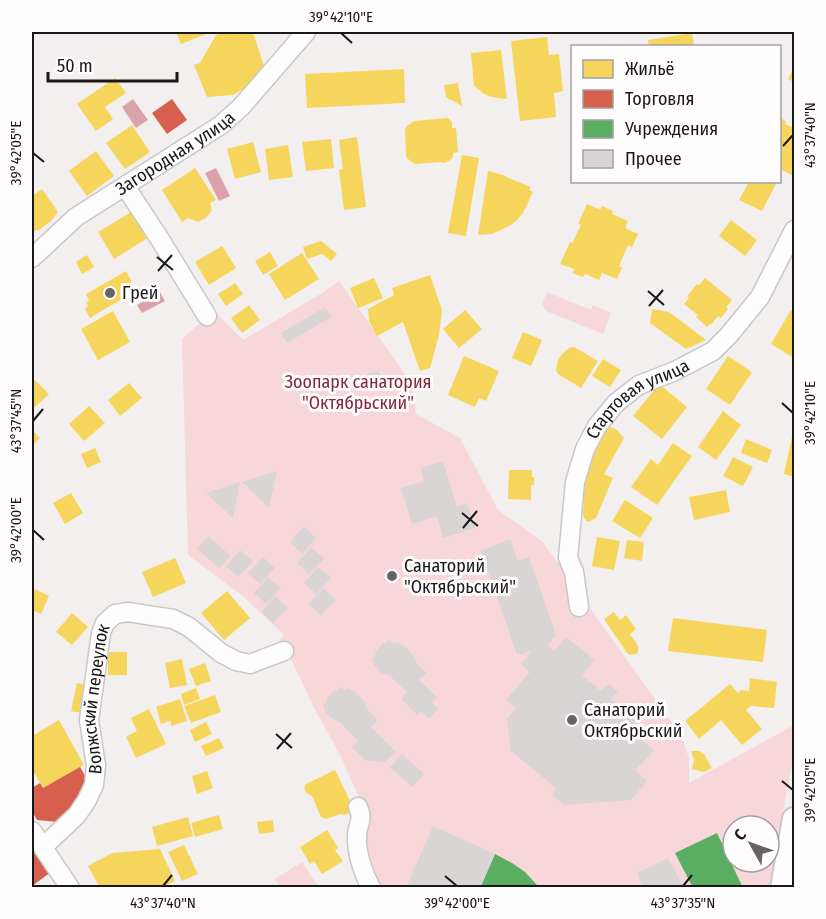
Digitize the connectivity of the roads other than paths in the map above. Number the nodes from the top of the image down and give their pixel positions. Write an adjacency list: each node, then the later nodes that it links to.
1 (306, 32): 2 (street, Загородная улица)
2 (125, 186): 4 (street, Загородная улица); 5 (street)
3 (795, 230): 6 (street, Стартовая улица)
4 (32, 258)
5 (207, 316)
6 (579, 607)
7 (284, 651): 11 (street, Волжский переулок)
8 (358, 807): 13 (street)
9 (795, 819): 14 (street)
10 (32, 831): 11 (street)
11 (43, 847): 12 (street)
12 (70, 888)
13 (371, 888)
14 (782, 888)

